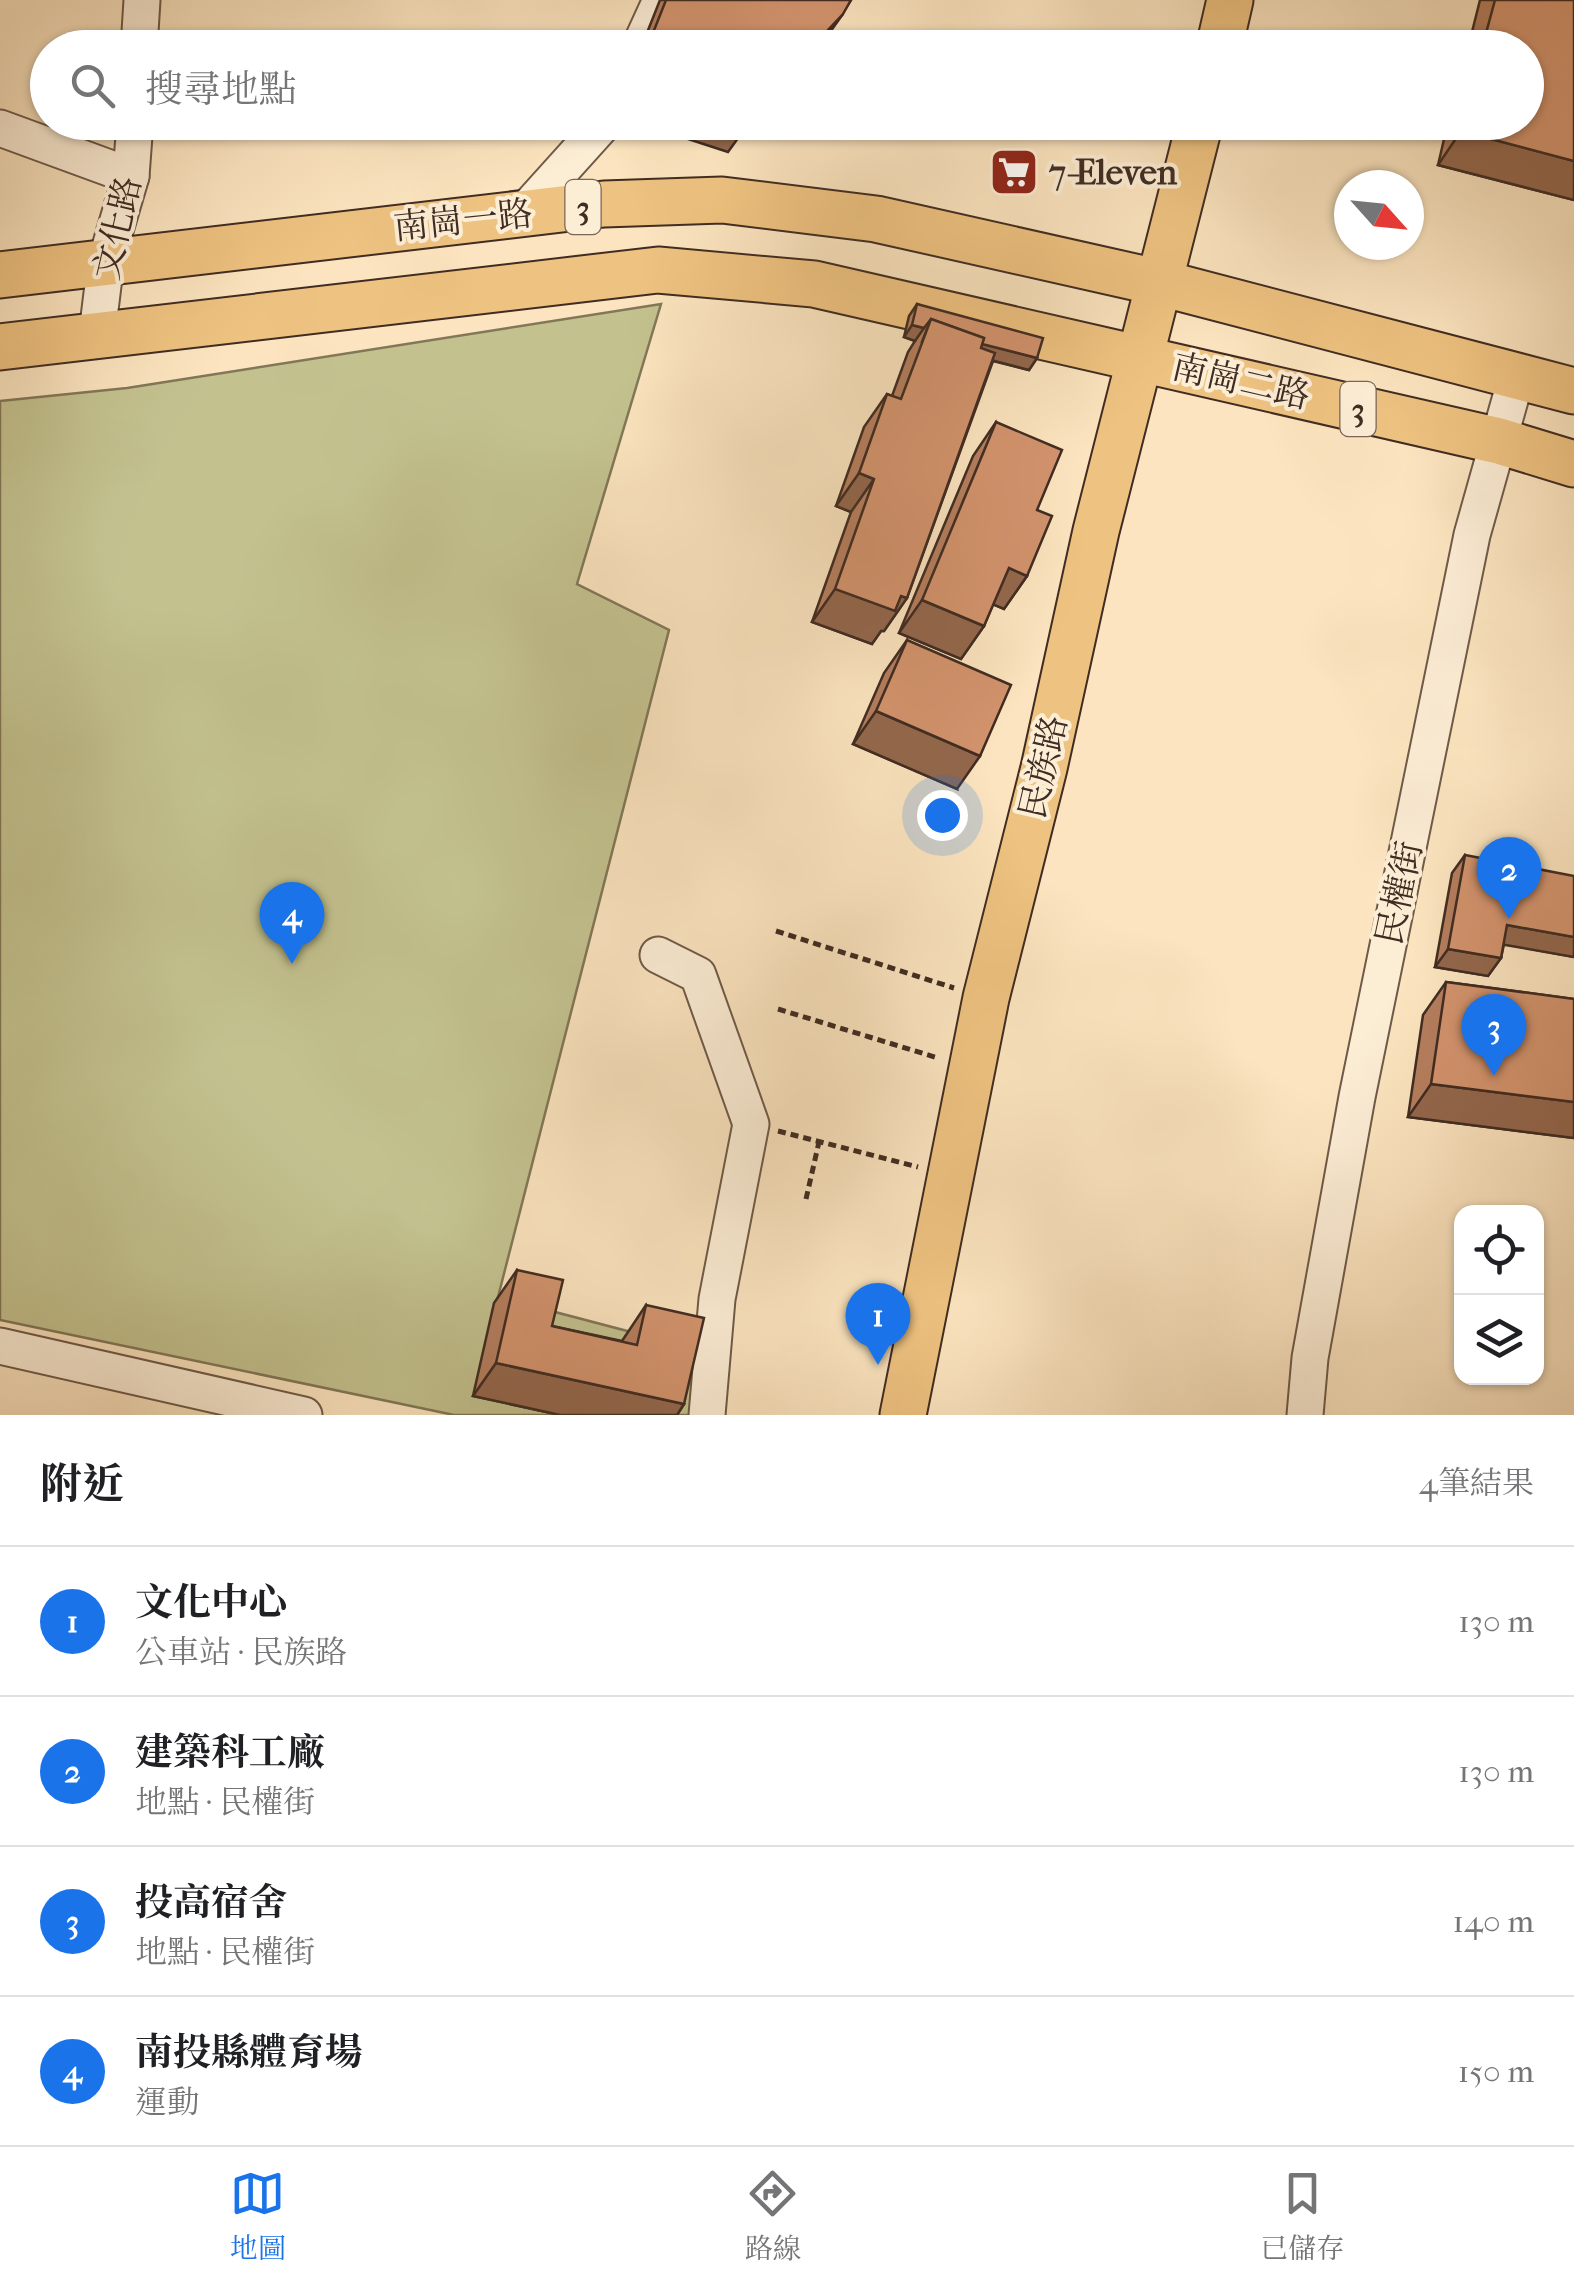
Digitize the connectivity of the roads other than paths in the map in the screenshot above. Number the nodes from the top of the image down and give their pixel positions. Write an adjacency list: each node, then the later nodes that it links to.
1 (142, 0): 4 (street)
2 (661, 0): 5 (street)
3 (1230, 0): 6 (main road)
4 (141, 30)
5 (647, 30)
6 (1222, 30)
7 (0, 128): 8 (street)
8 (30, 139)
9 (33, 140): 13 (street)
10 (134, 140): 13 (street, 文化路)
11 (590, 140): 14 (street)
12 (1196, 140): 17 (main road, 民族路)
13 (131, 176): 15 (street, 文化路)
14 (522, 214): 15 (main road, 南崗一路 / 3); 17 (main road, 南崗一路 / 3)
15 (106, 261): 16 (main road, 南崗一路 / 3); 18 (street, 文化路)
16 (0, 275)
17 (1161, 283): 20 (main road, 民族路); 21 (main road, 3)
18 (97, 334): 19 (main road, 南崗一路 / 3); 20 (main road, 南崗一路 / 3)
19 (0, 347)
20 (1140, 357): 23 (main road, 南崗二路 / 3); 29 (main road, 民族路)
21 (1517, 376): 22 (main road, 3); 23 (street, 民權街)
22 (1574, 390)
23 (1499, 440): 24 (main road, 南崗二路 / 3); 30 (street, 民權街)
24 (1574, 464)
25 (658, 955): 28 (street)
26 (0, 1346): 27 (street)
27 (304, 1415)
28 (707, 1415)
29 (903, 1415)
30 (1304, 1415)

